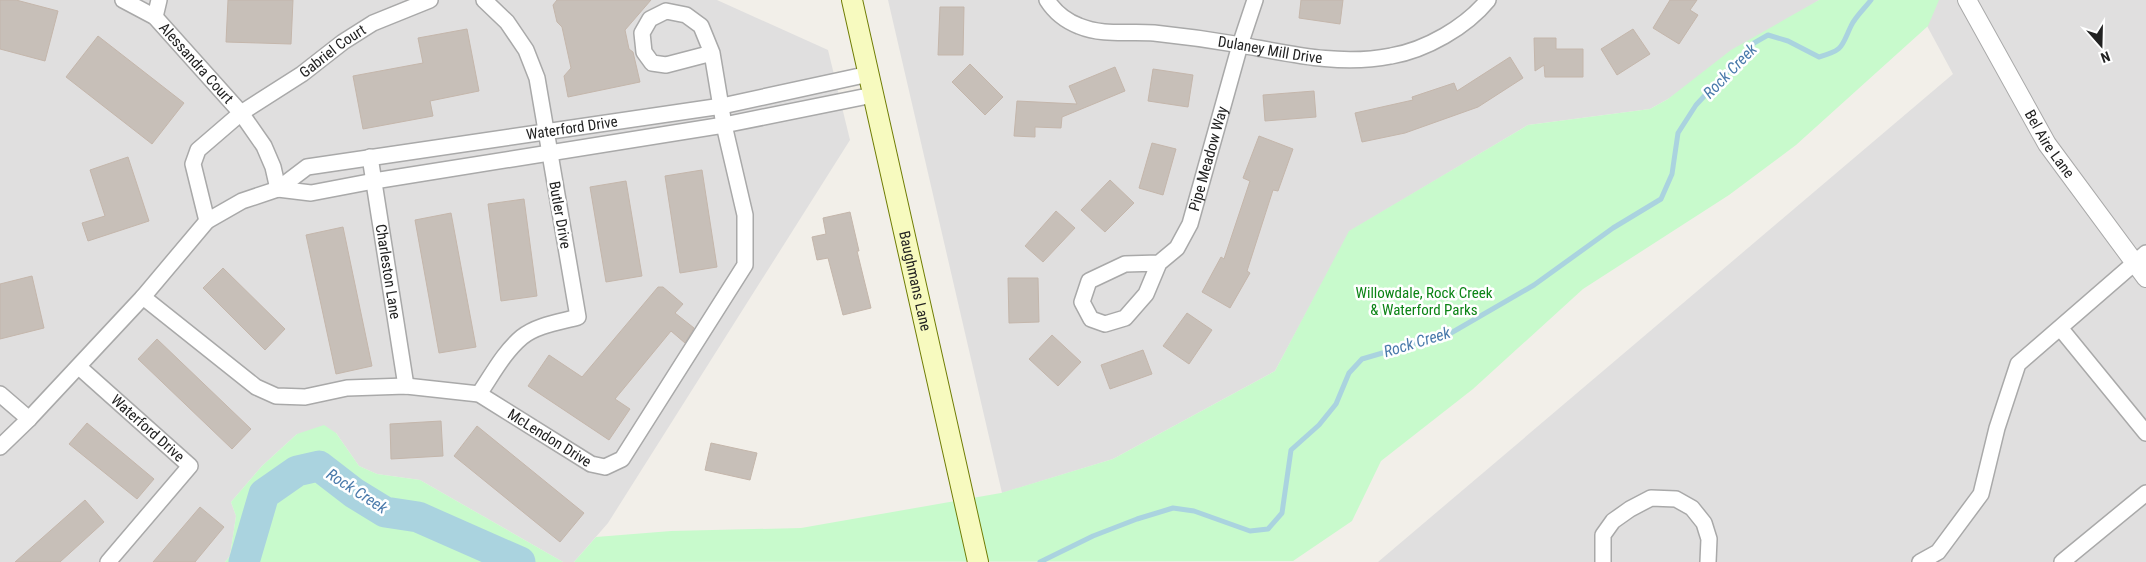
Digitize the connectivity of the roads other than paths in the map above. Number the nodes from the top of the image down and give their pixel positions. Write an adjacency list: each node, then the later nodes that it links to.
1 (123, 0): 10 (street, Alessandra Court)
2 (158, 0): 10 (street)
3 (430, 0): 16 (street, Gabriel Court)
4 (484, 0): 18 (street, Butler Drive)
5 (852, 0): 13 (main road, Baughmans Lane)
6 (1047, 0): 11 (street, Dulaney Mill Drive)
7 (1255, 0): 11 (street, Pipe Meadow Way)
8 (1488, 0): 11 (street, Dulaney Mill Drive)
9 (1967, 0): 24 (street, Bel Aire Lane)
10 (155, 17): 16 (street, Alessandra Court)
11 (1240, 45): 25 (street, Pipe Meadow Way)
12 (712, 53): 12 (street); 15 (street, McLendon Drive)
13 (868, 74): 14 (main road, Baughmans Lane); 15 (street, Waterford Drive)
14 (873, 95): 17 (street, Waterford Drive); 39 (main road, Baughmans Lane)
15 (722, 106): 17 (street, McLendon Drive); 18 (street, Waterford Drive)
16 (241, 113): 22 (street, Alessandra Court); 23 (street, Alessandra Court)
17 (724, 125): 19 (street, Waterford Drive); 32 (street, McLendon Drive)
18 (548, 133): 19 (street, Butler Drive); 20 (street, Waterford Drive)
19 (550, 155): 21 (street, Waterford Drive); 32 (street, Butler Drive)
20 (370, 157): 21 (street, Charleston Lane); 22 (street, Waterford Drive)
21 (374, 181): 22 (street, Waterford Drive); 30 (street, Charleston Lane)
22 (278, 189): 23 (street, Waterford Drive)
23 (207, 221): 27 (street, Waterford Drive)
24 (2140, 258): 26 (street, Bel Aire Lane); 28 (street)
25 (1159, 263): 25 (street, Pipe Meadow Way)
26 (2146, 278)
27 (143, 297): 29 (street, Waterford Drive); 30 (street, McLendon Drive)
28 (2061, 329): 34 (street); 37 (street)
29 (79, 366): 33 (street, Waterford Drive); 38 (street, Waterford Drive)
30 (406, 386): 32 (street, McLendon Drive)
31 (0, 394): 33 (street)
32 (479, 394)
33 (30, 419): 35 (street, Waterford Drive)
34 (2146, 433)
35 (0, 447)
36 (2146, 493): 43 (street)
37 (1943, 557): 42 (street)
38 (108, 562)
39 (978, 562)
40 (1603, 562): 41 (street)
41 (1708, 562)
42 (1920, 562)
43 (2062, 562)

